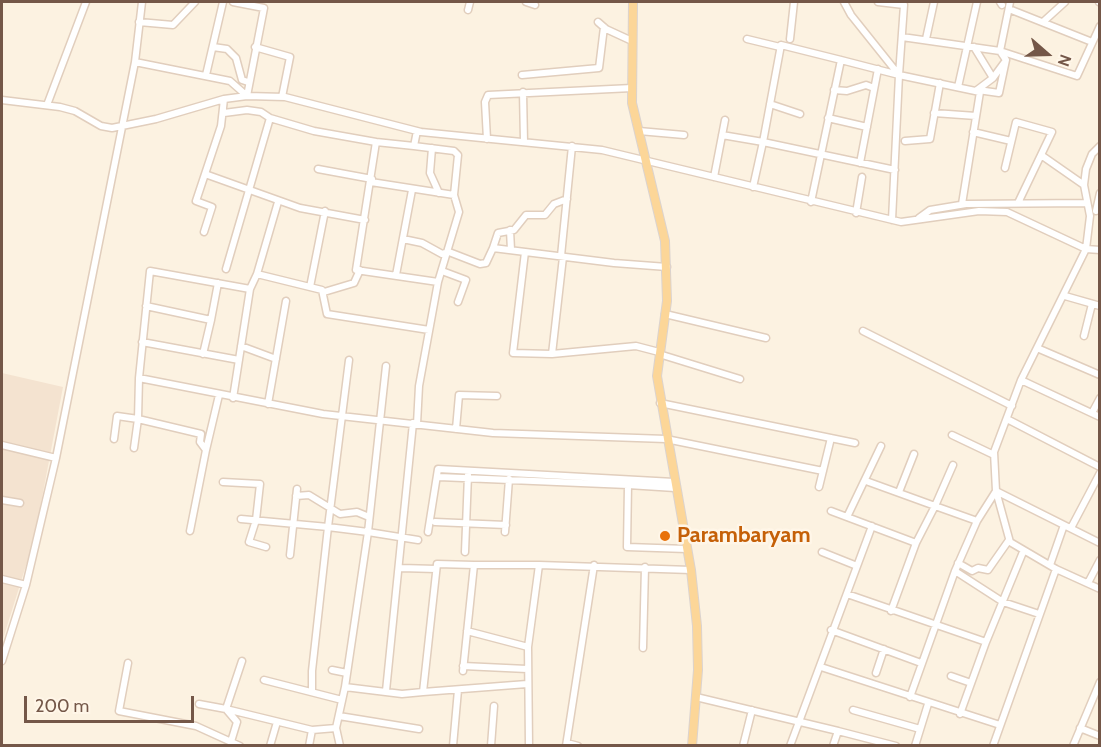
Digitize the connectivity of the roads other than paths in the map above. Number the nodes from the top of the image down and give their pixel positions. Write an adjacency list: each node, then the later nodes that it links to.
1 (86, 2): 56 (street)
2 (142, 2): 19 (street)
3 (195, 2): 19 (street)
4 (223, 2): 31 (street)
5 (233, 2): 32 (street)
6 (470, 2): 18 (street)
7 (526, 2): 16 (street)
8 (633, 2): 28 (main road)
9 (794, 2): 26 (street)
10 (844, 2): 41 (street)
11 (878, 2): 15 (street)
12 (934, 2): 27 (street)
13 (976, 2): 30 (street)
14 (1065, 2): 21 (street)
15 (904, 3): 24 (street)
16 (535, 5)
17 (1010, 5): 21 (street); 34 (street)
18 (468, 10)
19 (139, 22): 37 (street)
20 (598, 22): 23 (street)
21 (1043, 22): 29 (street)
22 (1100, 26): 29 (street)
23 (604, 27): 28 (street); 40 (street)
24 (902, 37): 27 (street); 41 (street)
25 (747, 39): 33 (street)
26 (790, 39)
27 (926, 39): 30 (street)
28 (632, 41): 46 (main road)
29 (1092, 42): 34 (street)
30 (971, 46): 34 (street); 42 (street); 45 (street)
31 (213, 47): 39 (street); 43 (street)
32 (255, 47): 43 (street); 52 (street)
33 (780, 47): 35 (street); 55 (street)
34 (1000, 51): 36 (street)
35 (841, 60): 38 (street); 48 (street)
36 (1006, 60): 42 (street); 49 (street)
37 (135, 62): 39 (street); 64 (street)
38 (878, 69): 41 (street); 47 (street)
39 (206, 75): 51 (street)
40 (522, 75)
41 (899, 75): 44 (street); 87 (street)
42 (993, 78): 49 (street)
43 (248, 82): 51 (street)
44 (940, 83): 45 (street); 58 (street)
45 (958, 87): 49 (street)
46 (632, 88): 50 (street); 67 (main road)
47 (874, 88): 48 (street); 65 (street)
48 (834, 90): 62 (street)
49 (977, 90): 60 (street)
50 (523, 92): 71 (street); 75 (street)
51 (247, 96): 52 (street); 53 (street)
52 (282, 96): 66 (street)
53 (224, 99): 57 (street); 64 (street)
54 (2, 100): 56 (street)
55 (770, 104): 59 (street); 76 (street)
56 (47, 105): 64 (street)
57 (224, 113): 61 (street); 88 (street)
58 (934, 113): 60 (street); 72 (street)
59 (800, 114)
60 (976, 116): 68 (street)
61 (270, 118): 74 (street); 94 (street)
62 (828, 118): 65 (street); 81 (street)
63 (725, 120): 70 (street)
64 (120, 127): 183 (street)
65 (867, 127): 84 (street)
66 (417, 131): 71 (street); 77 (street)
67 (639, 131): 69 (street); 83 (main road)
68 (973, 132): 73 (street); 103 (street)
69 (684, 135)
70 (722, 135): 76 (street); 89 (street)
71 (486, 139): 75 (street)
72 (905, 141)
73 (1011, 141): 82 (street); 85 (street)
74 (376, 142): 77 (street); 91 (street)
75 (524, 142): 79 (street)
76 (763, 142): 81 (street); 93 (street)
77 (414, 146): 80 (street)
78 (1100, 146): 92 (street)
79 (572, 147): 83 (street); 99 (street)
80 (432, 148): 96 (street); 98 (street)
81 (821, 155): 84 (street); 101 (street)
82 (1041, 155): 92 (street); 102 (street)
83 (647, 160): 89 (street); 121 (main road)
84 (860, 163): 87 (street)
85 (1005, 168)
86 (318, 169): 91 (street)
87 (895, 170): 109 (street)
88 (205, 174): 94 (street); 112 (street)
89 (714, 177): 93 (street)
90 (862, 177): 107 (street)
91 (371, 180): 95 (street); 108 (street)
92 (1084, 184): 104 (street)
93 (753, 187): 101 (street)
94 (249, 190): 100 (street); 122 (street)
95 (412, 190): 96 (street); 113 (street)
96 (439, 193): 98 (street)
97 (1100, 193): 106 (street)
98 (454, 195): 118 (street)
99 (567, 199): 111 (street); 120 (street)
100 (278, 202): 105 (street); 125 (street)
101 (811, 202): 107 (street)
102 (1018, 203): 103 (street); 104 (street)
103 (962, 204): 110 (street)
104 (1088, 205): 106 (street); 115 (street)
105 (325, 211): 108 (street); 129 (street)
106 (1098, 211)
107 (856, 213): 109 (street)
108 (365, 219): 123 (street)
109 (892, 220): 110 (street)
110 (916, 220): 115 (street)
111 (510, 230): 114 (street); 116 (street)
112 (204, 232)
113 (403, 239): 118 (street); 126 (street)
114 (493, 248): 116 (street); 118 (street)
115 (1086, 249): 117 (street); 132 (street)
116 (511, 250): 119 (street)
117 (1100, 250)
118 (449, 252): 124 (street)
119 (525, 252): 120 (street); 148 (street)
120 (562, 256): 121 (street); 148 (street)
121 (667, 267): 137 (main road)
122 (226, 269)
123 (360, 270): 126 (street); 131 (street)
124 (442, 271): 127 (street); 134 (street)
125 (257, 274): 129 (street); 130 (street)
126 (396, 275): 127 (street)
127 (438, 282): 139 (street)
128 (218, 283): 130 (street); 136 (street); 138 (street)
129 (310, 287): 131 (street)
130 (250, 289): 144 (street)
131 (324, 292): 139 (street)
132 (1065, 296): 135 (street); 145 (street)
133 (286, 301): 149 (street)
134 (458, 302)
135 (1096, 305): 141 (street)
136 (146, 306): 138 (street); 143 (street)
137 (665, 314): 142 (street); 146 (main road)
138 (211, 320): 147 (street)
139 (429, 330): 170 (street)
140 (863, 331): 163 (street)
141 (1084, 336)
142 (766, 338)
143 (142, 342): 147 (street); 154 (street)
144 (241, 346): 149 (street); 150 (street)
145 (1036, 348): 153 (street); 156 (street)
146 (659, 353): 148 (street); 155 (street); 161 (main road)
147 (203, 354): 150 (street)
148 (552, 354)
149 (276, 358): 162 (street)
150 (238, 360): 159 (street)
151 (349, 360): 165 (street)
152 (386, 366): 168 (street)
153 (1100, 375)
154 (139, 378): 157 (street); 167 (street)
155 (740, 379)
156 (1021, 380): 163 (street); 164 (street)
157 (219, 395): 159 (street); 180 (street)
158 (497, 396): 171 (street)
159 (233, 398): 162 (street)
160 (1100, 398): 164 (street)
161 (660, 403): 173 (street); 175 (main road)
162 (268, 404): 165 (street)
163 (1012, 406): 169 (street)
164 (1092, 413): 166 (street)
165 (340, 415): 168 (street); 203 (street)
166 (1100, 417)
167 (138, 418): 174 (street); 179 (street); 180 (street)
168 (379, 418): 170 (street); 205 (street)
169 (1007, 419): 182 (street); 185 (street)
170 (415, 424): 171 (street); 219 (street)
171 (456, 429): 175 (street)
172 (952, 435): 182 (street)
173 (831, 438): 176 (street); 187 (street)
174 (114, 439)
175 (666, 439): 187 (street); 196 (main road)
176 (855, 444)
177 (2, 445): 183 (street)
178 (881, 446): 192 (street)
179 (135, 448)
180 (206, 450): 216 (street)
181 (914, 454): 199 (street)
182 (994, 455): 198 (street)
183 (56, 458): 244 (street)
184 (953, 465): 202 (street)
185 (1100, 467)
186 (468, 471): 188 (street); 191 (street); 218 (street)
187 (823, 471): 197 (street)
188 (509, 473): 194 (street); 196 (street)
189 (1100, 473): 215 (street)
190 (439, 477): 191 (street)
191 (468, 479): 194 (street); 211 (street)
192 (866, 481): 199 (street); 206 (street)
193 (223, 482): 208 (street)
194 (509, 482): 195 (street); 211 (street)
195 (627, 485): 196 (street); 225 (street)
196 (675, 485): 225 (main road)
197 (819, 487)
198 (996, 491): 209 (street); 215 (street); 221 (street)
199 (899, 492): 202 (street)
200 (2, 500): 201 (street)
201 (20, 503)
202 (935, 506): 209 (street); 222 (street)
203 (330, 507): 205 (street); 212 (street); 214 (street)
204 (831, 511): 206 (street)
205 (369, 517): 217 (street)
206 (847, 517): 213 (street)
207 (241, 519): 208 (street)
208 (256, 520): 212 (street); 224 (street)
209 (976, 521): 231 (street)
210 (435, 522): 211 (street)
211 (467, 523): 226 (street)
212 (293, 525): 214 (street); 229 (street)
213 (872, 526): 222 (street); 235 (street)
214 (327, 527): 217 (street); 274 (street)
215 (1067, 527): 223 (street); 237 (street)
216 (190, 531)
217 (368, 532): 219 (street); 264 (street)
218 (428, 532)
219 (403, 537): 220 (street); 238 (street)
220 (418, 540)
221 (1009, 540): 228 (street); 231 (street)
222 (916, 543): 248 (street)
223 (1100, 543)
224 (266, 547)
225 (687, 549): 240 (main road)
226 (465, 552)
227 (822, 552): 235 (street)
228 (1023, 552): 237 (street); 247 (street)
229 (290, 555)
230 (1100, 560): 243 (street)
231 (958, 563): 241 (street)
232 (474, 565): 233 (street); 239 (street); 252 (street)
233 (538, 565): 234 (street); 254 (street)
234 (594, 565): 236 (street); 299 (street)
235 (857, 566): 246 (street)
236 (645, 567): 240 (street); 255 (street)
237 (1053, 567): 243 (street); 249 (street)
238 (401, 568): 239 (street); 275 (street)
239 (436, 569): 276 (street)
240 (691, 570): 277 (main road)
241 (955, 571): 247 (street); 250 (street)
242 (2, 579): 244 (street)
243 (1088, 583): 245 (street)
244 (26, 585): 257 (street)
245 (1100, 589)
246 (847, 594): 248 (street); 251 (street)
247 (1003, 602): 249 (street); 253 (street)
248 (891, 610): 250 (street)
249 (1039, 614): 290 (street)
250 (934, 626): 253 (street); 260 (street)
251 (831, 630): 256 (street); 261 (street)
252 (466, 632): 254 (street); 262 (street)
253 (986, 642): 269 (street)
254 (528, 647): 262 (street)
255 (643, 648)
256 (884, 650): 260 (street); 265 (street)
257 (2, 661)
258 (242, 661): 283 (street)
259 (128, 663): 298 (street)
260 (921, 663): 278 (street)
261 (820, 666): 278 (street); 288 (street)
262 (528, 669): 270 (street)
263 (332, 670): 264 (street)
264 (347, 673): 271 (street)
265 (876, 673)
266 (951, 676): 269 (street)
267 (264, 680): 274 (street)
268 (1100, 682): 273 (street)
269 (971, 683): 286 (street)
270 (527, 684): 272 (street); 306 (street)
271 (345, 687): 275 (street); 279 (street)
272 (458, 690): 276 (street); 304 (street)
273 (1098, 691): 292 (street)
274 (312, 692): 279 (street)
275 (386, 692): 276 (street)
276 (423, 692)
277 (696, 697): 284 (street); 308 (main road)
278 (910, 697): 281 (street)
279 (342, 700): 287 (street)
280 (199, 704): 283 (street)
281 (928, 704): 286 (street); 294 (street)
282 (494, 706): 305 (street)
283 (226, 709): 289 (street); 298 (street)
284 (752, 710): 288 (street); 309 (street)
285 (853, 711): 294 (street)
286 (960, 714): 290 (street)
287 (339, 716): 291 (street); 293 (street)
288 (798, 721): 296 (street); 310 (street)
289 (277, 722): 295 (street); 301 (street)
290 (1000, 726): 314 (street)
291 (336, 728): 295 (street); 303 (street)
292 (1080, 728): 297 (street); 315 (street)
293 (419, 729)
294 (920, 729): 313 (street)
295 (312, 730): 302 (street)
296 (838, 731): 311 (street); 312 (street)
297 (1100, 736)
298 (231, 743): 300 (street)
299 (567, 744): 307 (street)
300 (240, 746)
301 (270, 746)
302 (309, 746)
303 (340, 746)
304 (453, 746)
305 (491, 746)
306 (529, 746)
307 (578, 746)
308 (692, 746)
309 (743, 746)
310 (790, 746)
311 (833, 746)
312 (896, 746)
313 (915, 746)
314 (993, 746)
315 (1073, 746)

